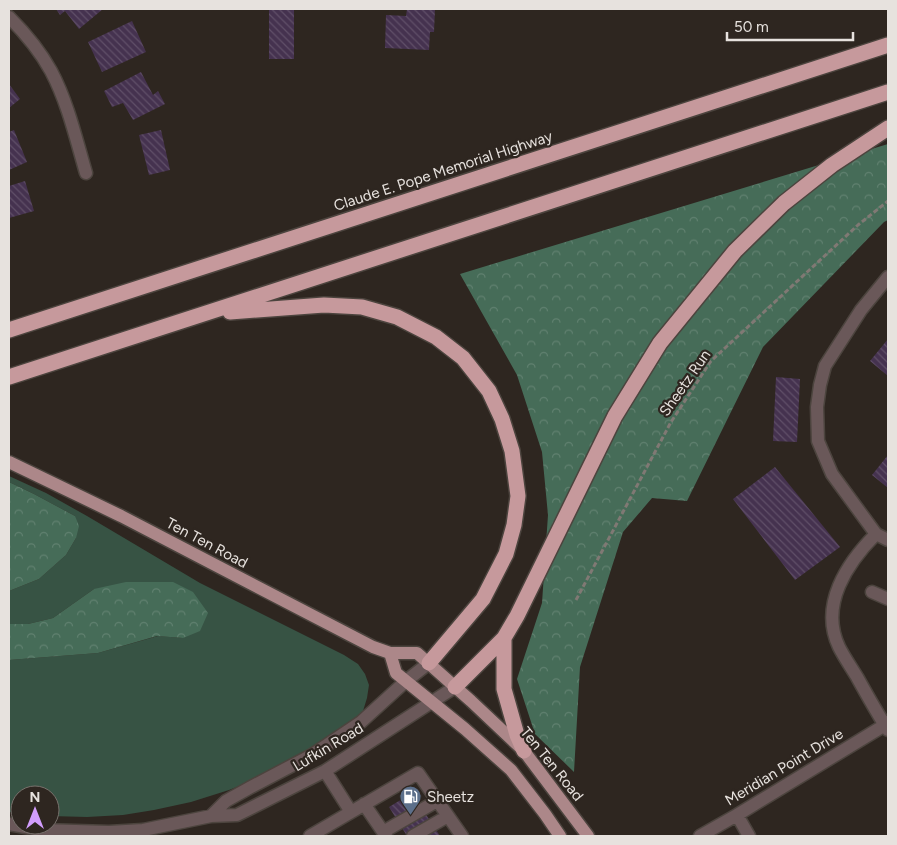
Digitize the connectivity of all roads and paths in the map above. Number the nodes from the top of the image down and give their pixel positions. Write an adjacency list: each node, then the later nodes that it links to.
1 (9, 17): 5 (street)
2 (888, 45): 9 (highway, Claude E. Pope Memorial Highway)
3 (888, 92): 8 (highway)
4 (888, 128): 17 (highway)
5 (86, 173)
6 (888, 201): 16 (path, Sheetz Run)
7 (888, 277): 12 (street)
8 (209, 313): 10 (highway); 19 (highway)
9 (9, 330)
10 (9, 377)
11 (9, 462): 18 (main road, Ten Ten Road)
12 (876, 534): 13 (street); 23 (street)
13 (888, 540)
14 (872, 592): 15 (street)
15 (888, 598)
16 (576, 600)
17 (504, 638): 21 (highway); 24 (highway)
18 (390, 653): 19 (main road, Ten Ten Road); 20 (main road)
19 (428, 664): 20 (street, Lufkin Road); 21 (main road, Ten Ten Road)
20 (406, 681): 22 (main road); 30 (street, Lufkin Road)
21 (455, 687): 22 (street, Lufkin Road); 24 (main road, Ten Ten Road)
22 (432, 702): 25 (street, Lufkin Road); 38 (main road)
23 (887, 726): 29 (street, Meridian Point Drive)
24 (524, 751): 39 (main road, Ten Ten Road)
25 (325, 771): 28 (street); 30 (street, Lufkin Road)
26 (437, 801): 27 (street); 31 (street); 34 (street)
27 (364, 804): 28 (street); 34 (street)
28 (351, 812): 36 (street)
29 (737, 815): 40 (street, Meridian Point Drive); 41 (street)
30 (211, 816): 33 (street, Lufkin Road)
31 (448, 816): 35 (street); 37 (street)
32 (9, 824): 33 (street, Lufkin Road)
33 (88, 834)
34 (385, 834)
35 (456, 834)
36 (310, 836)
37 (413, 836)
38 (560, 836)
39 (588, 836)
40 (700, 836)
41 (749, 836)

